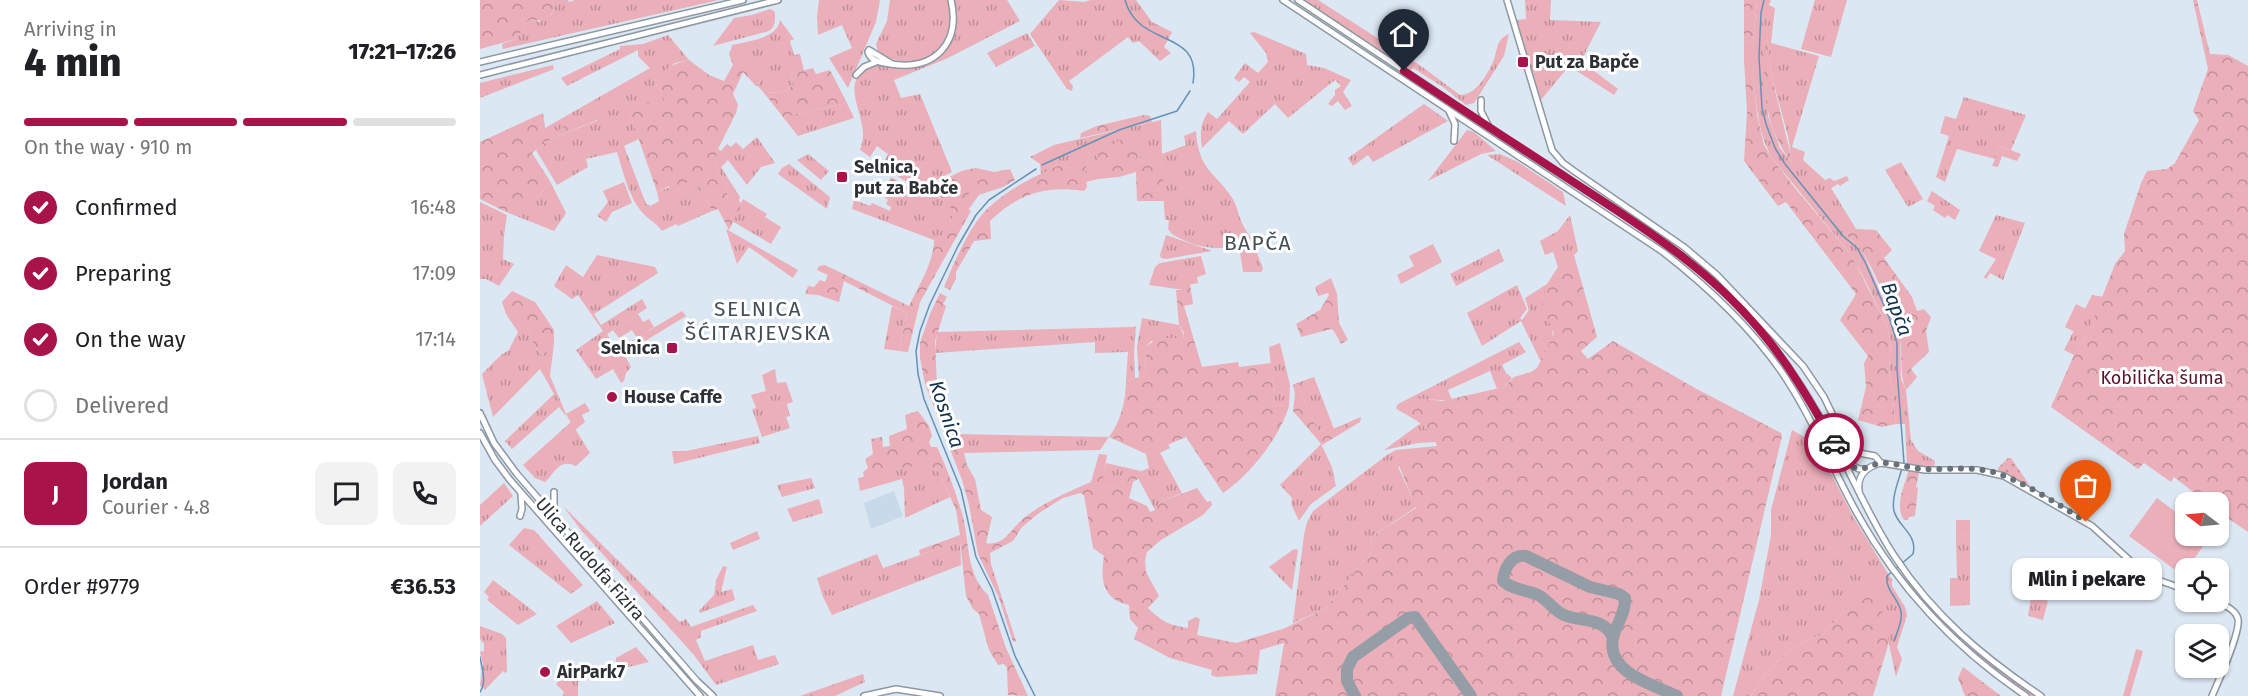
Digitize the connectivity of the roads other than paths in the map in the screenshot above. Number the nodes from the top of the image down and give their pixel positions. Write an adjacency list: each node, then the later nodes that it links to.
1 (743, 0): 7 (main road)
2 (778, 0): 10 (main road)
3 (951, 0): 9 (main road)
4 (1282, 0): 13 (main road)
5 (1298, 0): 14 (main road)
6 (1507, 0): 19 (main road)
7 (480, 62)
8 (878, 62): 9 (main road); 9 (main road); 11 (main road)
9 (893, 64)
10 (480, 75)
11 (856, 75)
12 (1481, 100): 14 (main road)
13 (1446, 107): 15 (main road); 32 (main road)
14 (1491, 129): 18 (main road)
15 (1454, 141)
16 (480, 413): 25 (main road, Ulica Rudolfa Fizira)
17 (480, 433): 21 (main road, Ulica Rudolfa Fizira)
18 (1839, 452): 20 (main road); 23 (main road)
19 (1881, 463): 20 (main road); 26 (main road)
20 (1866, 469): 23 (main road)
21 (521, 492): 24 (main road); 28 (main road, Ulica Rudolfa Fizira)
22 (554, 492): 25 (main road)
23 (1860, 496): 33 (main road)
24 (520, 516)
25 (554, 517): 29 (main road, Ulica Rudolfa Fizira)
26 (2175, 586)
27 (2229, 609): 34 (main road)
28 (700, 696)
29 (713, 696)
30 (864, 696): 31 (main road)
31 (940, 696)
32 (2026, 696)
33 (2041, 696)
34 (2212, 696)

